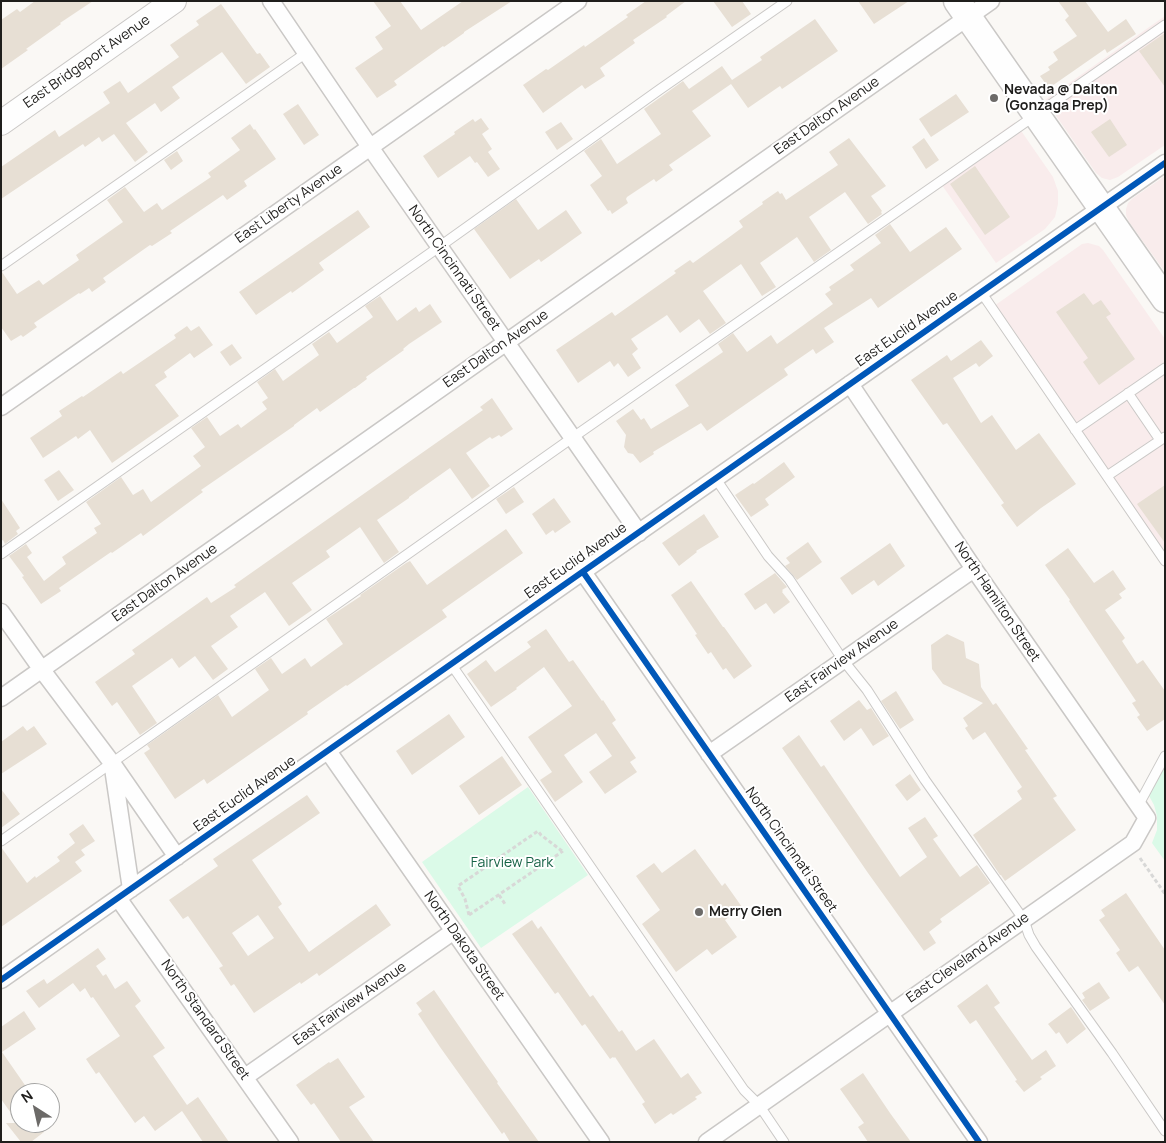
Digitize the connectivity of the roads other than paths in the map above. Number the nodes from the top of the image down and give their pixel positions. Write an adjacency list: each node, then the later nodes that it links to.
1 (174, 1): 10 (street, East Bridgeport Avenue)
2 (271, 1): 8 (street, North Cincinnati Street)
3 (578, 1): 11 (street, East Liberty Avenue)
4 (787, 1): 14 (lane)
5 (990, 1): 6 (street, East Dalton Avenue)
6 (963, 9): 9 (main road); 18 (street, East Dalton Avenue)
7 (1165, 25): 9 (lane)
8 (306, 53): 11 (street, North Cincinnati Street); 15 (lane)
9 (1036, 115): 13 (main road); 24 (lane)
10 (1, 123)
11 (370, 147): 14 (street, North Cincinnati Street); 22 (street, East Liberty Avenue)
12 (1165, 163): 13 (street, East Euclid Avenue)
13 (1100, 208): 16 (street, East Euclid Avenue); 17 (main road)
14 (439, 247): 18 (street, North Cincinnati Street); 29 (lane)
15 (1, 266)
16 (981, 292): 20 (street, East Euclid Avenue); 23 (lane)
17 (1165, 299)
18 (505, 342): 24 (street, North Cincinnati Street); 36 (street, East Dalton Avenue)
19 (1165, 368): 21 (lane)
20 (850, 384): 27 (street, East Euclid Avenue); 31 (street, North Hamilton Street)
21 (1128, 394): 23 (lane); 25 (lane)
22 (1, 407)
23 (1075, 430): 26 (lane)
24 (572, 438): 28 (street, North Cincinnati Street); 41 (lane)
25 (1162, 438): 26 (lane)
26 (1107, 476): 30 (lane)
27 (716, 478): 28 (street, East Euclid Avenue); 34 (lane)
28 (638, 533): 32 (street, East Euclid Avenue)
29 (1, 554)
30 (1165, 561)
31 (974, 569): 34 (street, East Fairview Avenue); 42 (street, North Hamilton Street)
32 (583, 572): 35 (street, East Euclid Avenue); 39 (street, North Cincinnati Street)
33 (1, 612): 36 (street, North Standard Street)
34 (843, 660): 39 (street, East Fairview Avenue); 46 (lane)
35 (451, 664): 38 (street, East Euclid Avenue); 51 (lane)
36 (42, 670): 37 (street, East Dalton Avenue); 41 (street, North Standard Street)
37 (1, 698)
38 (328, 751): 44 (street, East Euclid Avenue); 47 (street, North Dakota Street)
39 (709, 754): 49 (street, North Cincinnati Street)
40 (1165, 756): 42 (lane)
41 (112, 763): 43 (lane); 44 (street, North Standard Street); 45 (street, North Standard Street)
42 (1142, 812): 46 (street, East Cleveland Avenue)
43 (1, 841)
44 (177, 857): 45 (street, East Euclid Avenue)
45 (125, 894): 48 (street, East Euclid Avenue); 50 (street, North Standard Street)
46 (1024, 920): 49 (street, East Cleveland Avenue); 52 (lane)
47 (454, 932): 50 (street, East Fairview Avenue); 54 (street, North Dakota Street)
48 (1, 980)
49 (890, 1014): 51 (street, East Cleveland Avenue); 57 (street, North Cincinnati Street)
50 (245, 1077): 53 (street, North Standard Street)
51 (759, 1105): 55 (street, East Cleveland Avenue); 56 (lane)
52 (1165, 1131)
53 (290, 1142)
54 (601, 1142)
55 (707, 1142)
56 (784, 1142)
57 (979, 1142)

